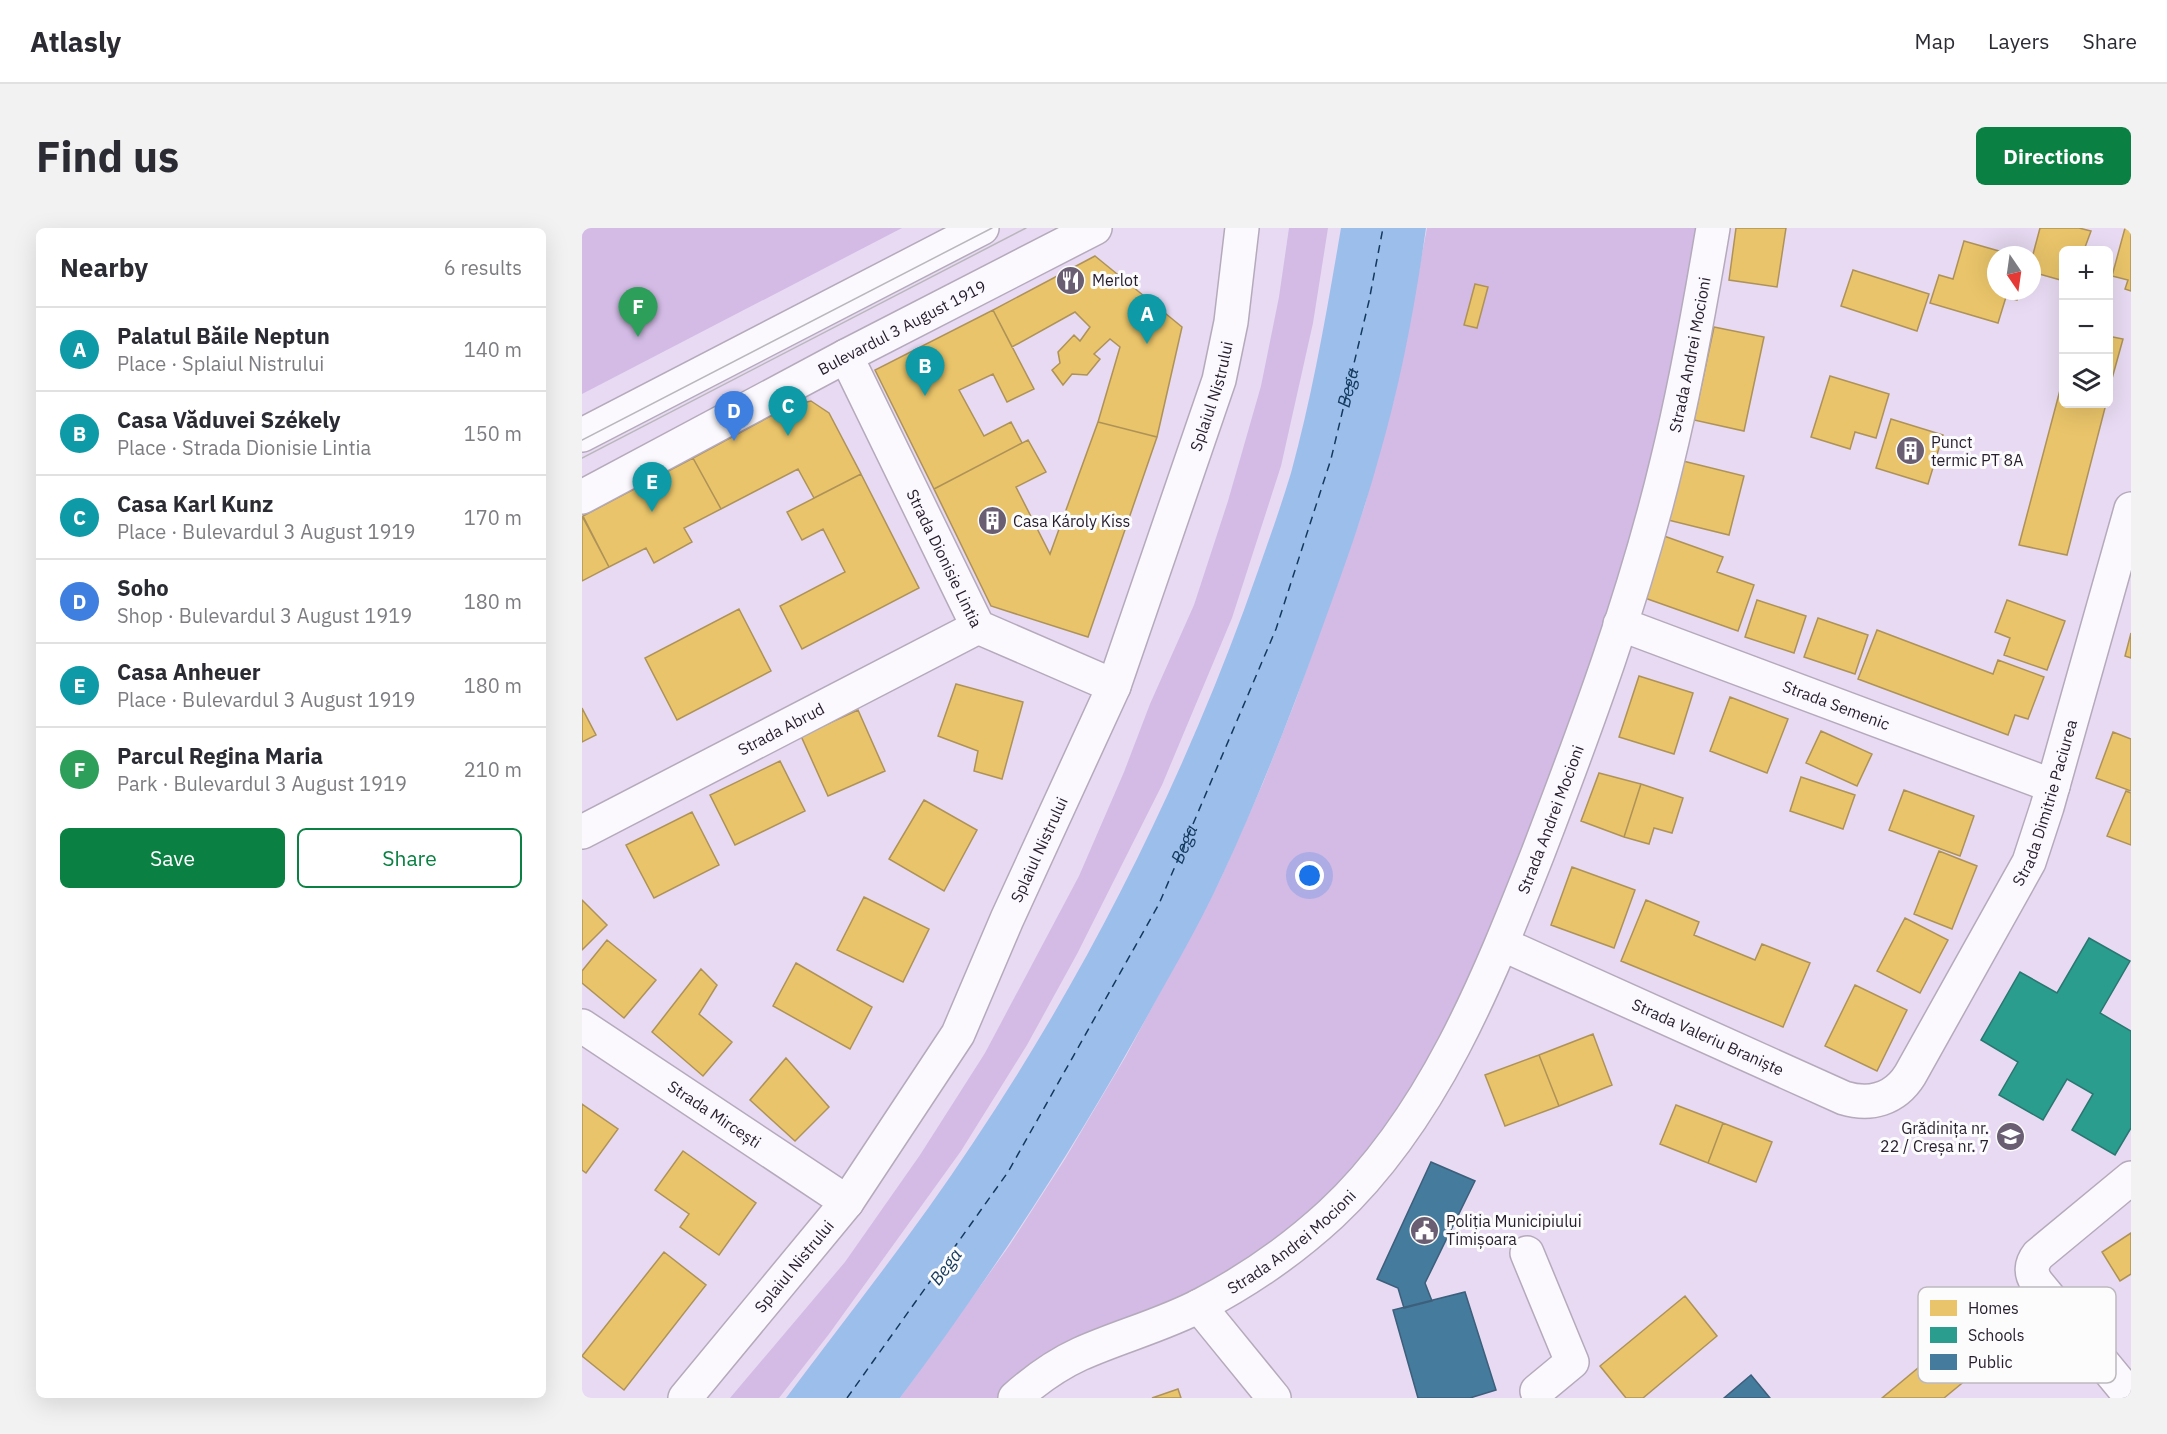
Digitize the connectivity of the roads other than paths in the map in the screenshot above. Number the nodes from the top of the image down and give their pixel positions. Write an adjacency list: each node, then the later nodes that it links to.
1 (982, 228): 6 (street)
2 (1095, 228): 5 (street, Bulevardul 3 August 1919)
3 (1242, 228): 11 (street, Splaiul Nistrului)
4 (1713, 228): 9 (street, Strada Andrei Mocioni)
5 (846, 356): 7 (street, Bulevardul 3 August 1919); 10 (street, Strada Dionisie Lintia)
6 (582, 435)
7 (582, 497)
8 (2131, 509): 12 (street, Strada Dimitrie Paciurea)
9 (1620, 624): 12 (street, Strada Semenic); 14 (street, Strada Andrei Mocioni)
10 (978, 627): 11 (street, Strada Dionisie Lintia); 13 (street, Strada Abrud)
11 (1114, 686): 18 (street, Splaiul Nistrului)
12 (2053, 786): 16 (street, Strada Dimitrie Paciurea)
13 (582, 832)
14 (1502, 944): 16 (street, Strada Valeriu Braniște); 21 (street, Strada Andrei Mocioni)
15 (582, 1026): 18 (street, Strada Mircești)
16 (1910, 1075)
17 (2131, 1178): 20 (street)
18 (847, 1202): 25 (street, Splaiul Nistrului)
19 (1527, 1253): 23 (street)
20 (2040, 1287)
21 (1200, 1306): 26 (street, Strada Andrei Mocioni); 27 (street)
22 (2116, 1379): 24 (street)
23 (1536, 1396)
24 (2131, 1397)
25 (685, 1398)
26 (1015, 1398)
27 (1274, 1398)

